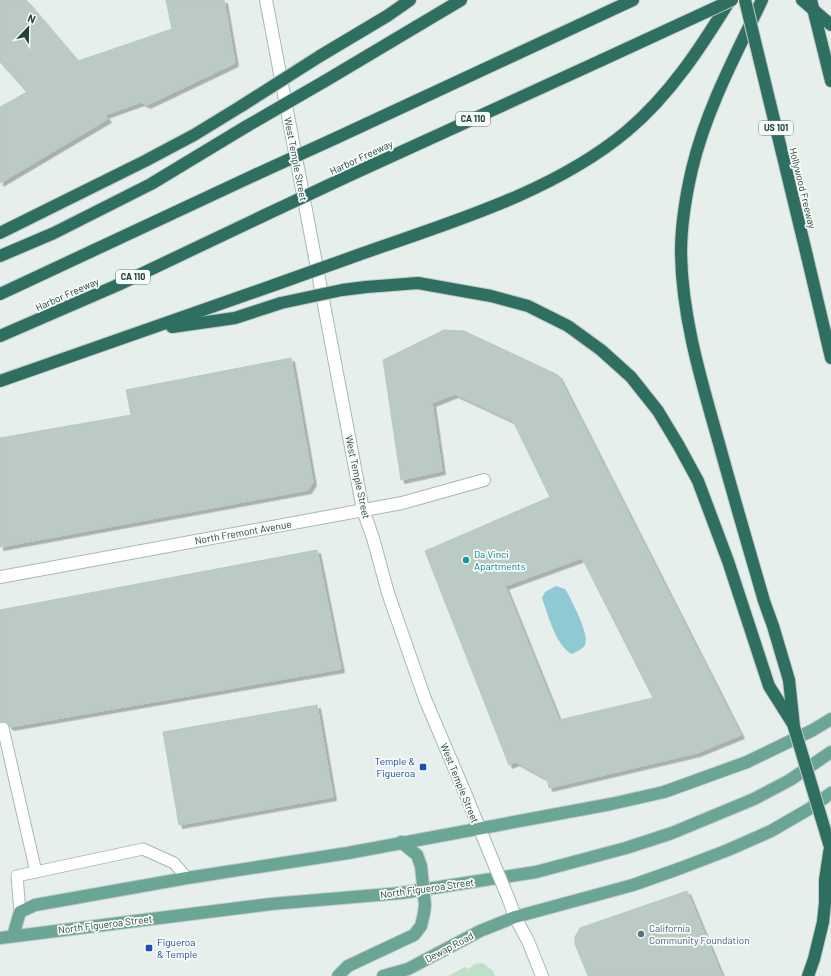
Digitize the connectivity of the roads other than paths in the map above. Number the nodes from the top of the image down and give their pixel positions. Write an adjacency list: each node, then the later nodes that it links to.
1 (266, 0): 20 (main road, West Temple Street)
2 (410, 0): 12 (highway, bridge)
3 (461, 0): 13 (highway, bridge)
4 (633, 0): 14 (highway, bridge)
5 (731, 0): 15 (highway, bridge); 16 (highway, Harbor Freeway / CA 110, bridge)
6 (745, 0): 17 (highway, Hollywood Freeway / US 101, bridge)
7 (762, 0): 23 (highway)
8 (802, 0): 10 (highway)
9 (811, 0): 11 (highway)
10 (831, 25)
11 (831, 81)
12 (0, 233)
13 (0, 256)
14 (0, 294)
15 (145, 331): 18 (highway); 23 (highway, bridge)
16 (0, 336)
17 (831, 358)
18 (0, 381)
19 (484, 480): 20 (main road, North Fremont Avenue)
20 (363, 510): 21 (main road, North Fremont Avenue); 27 (main road, West Temple Street)
21 (0, 577)
22 (831, 718): 27 (main road)
23 (794, 726): 29 (highway, bridge)
24 (3, 728): 30 (lane)
25 (831, 752): 34 (main road, North Figueroa Street)
26 (831, 793): 33 (main road, Dewap Road)
27 (478, 827): 28 (main road); 33 (main road, West Temple Street, bridge)
28 (401, 842): 31 (main road); 36 (main road, bridge)
29 (830, 849): 39 (highway)
30 (36, 872): 31 (lane); 32 (lane)
31 (187, 878): 32 (main road)
32 (20, 912): 34 (main road)
33 (516, 917): 37 (main road, Dewap Road); 38 (main road, West Temple Street)
34 (13, 936): 35 (main road, North Figueroa Street)
35 (0, 938)
36 (338, 976)
37 (383, 976)
38 (542, 976)
39 (808, 976)

